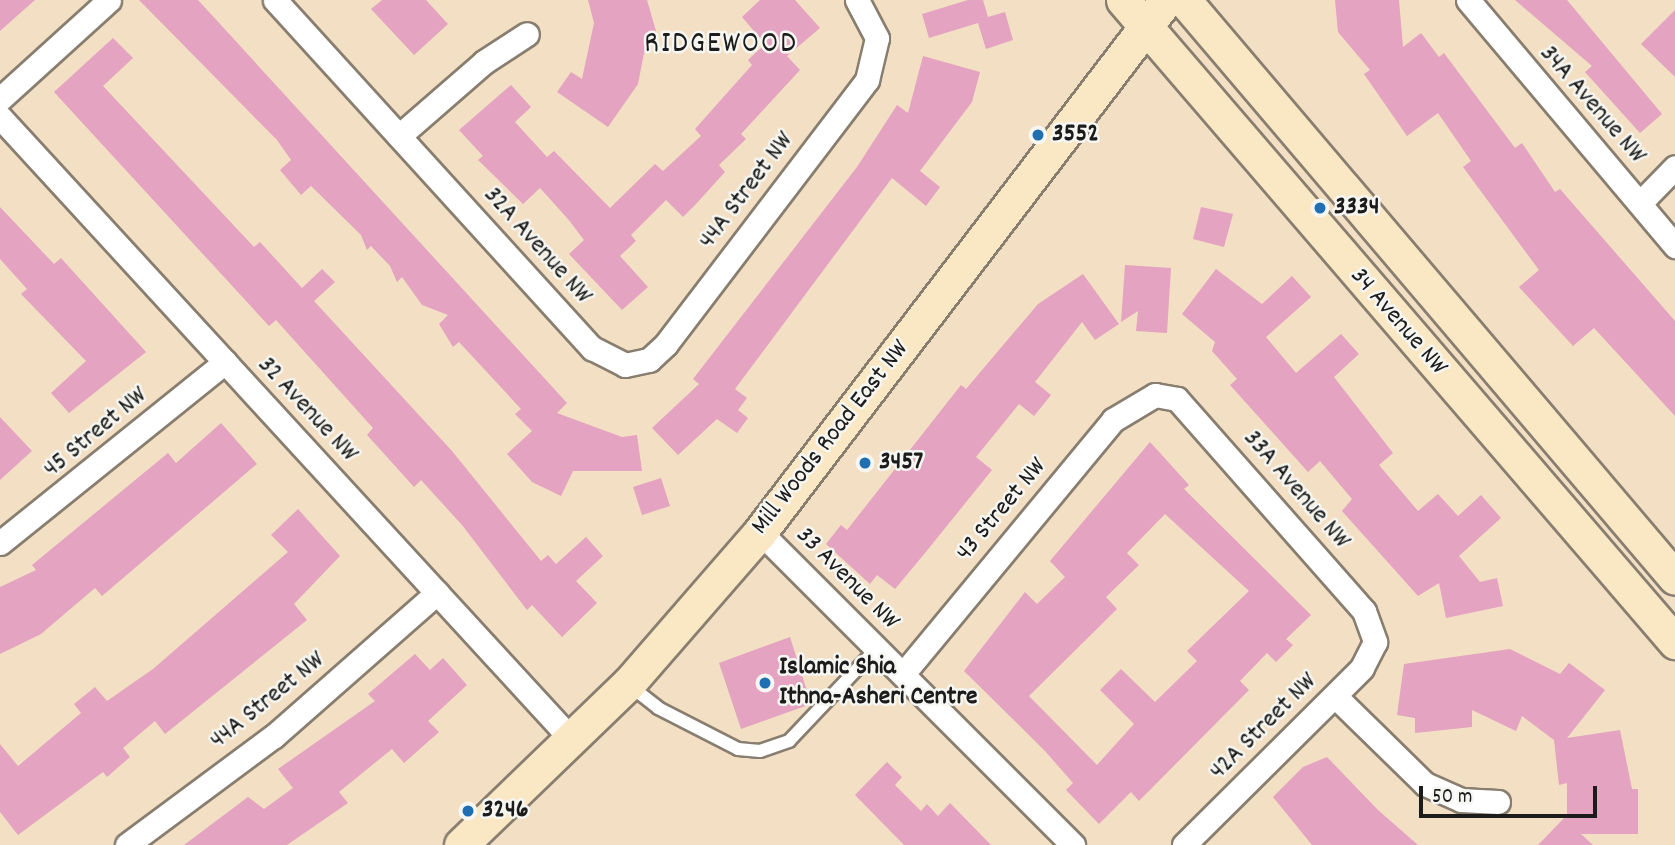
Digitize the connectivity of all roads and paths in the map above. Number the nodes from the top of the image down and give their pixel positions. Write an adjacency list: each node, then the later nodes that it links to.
1 (108, 0): 10 (street)
2 (275, 0): 12 (street, 32A Avenue NW)
3 (857, 0): 16 (street, 44A Street NW)
4 (1123, 0): 8 (main road, 34 Avenue NW)
5 (1166, 0): 8 (main road, Mill Woods Road East NW)
6 (1184, 0): 21 (main road, 34 Avenue NW)
7 (1468, 0): 14 (street, 34A Avenue NW)
8 (1146, 28): 19 (main road, Mill Woods Road East NW); 24 (main road, 34 Avenue NW)
9 (527, 34): 12 (street)
10 (0, 99)
11 (0, 117): 17 (street, 32 Avenue NW)
12 (399, 136): 16 (street, 32A Avenue NW)
13 (1675, 167): 14 (street)
14 (1640, 203): 15 (street, 34A Avenue NW)
15 (1675, 246)
16 (649, 360)
17 (225, 362): 20 (street, 45 Street NW); 22 (street, 32 Avenue NW)
18 (1155, 395): 23 (street, 33A Avenue NW); 26 (street, 43 Street NW)
19 (760, 532): 25 (street, 33 Avenue NW); 27 (main road, Mill Woods Road East NW)
20 (0, 543)
21 (1675, 578)
22 (437, 593): 29 (street, 32 Avenue NW); 31 (street, 44A Street NW)
23 (1375, 642): 28 (street, 42A Street NW)
24 (1675, 642)
25 (877, 648): 26 (street, 33 Avenue NW); 27 (lane)
26 (903, 674): 33 (street, 33 Avenue NW)
27 (628, 684): 29 (main road, Mill Woods Road East NW)
28 (1335, 696): 30 (street); 34 (street, 42A Street NW)
29 (573, 741): 32 (main road, Mill Woods Road East NW)
30 (1499, 802)
31 (127, 845)
32 (461, 845)
33 (1073, 845)
34 (1184, 845)

